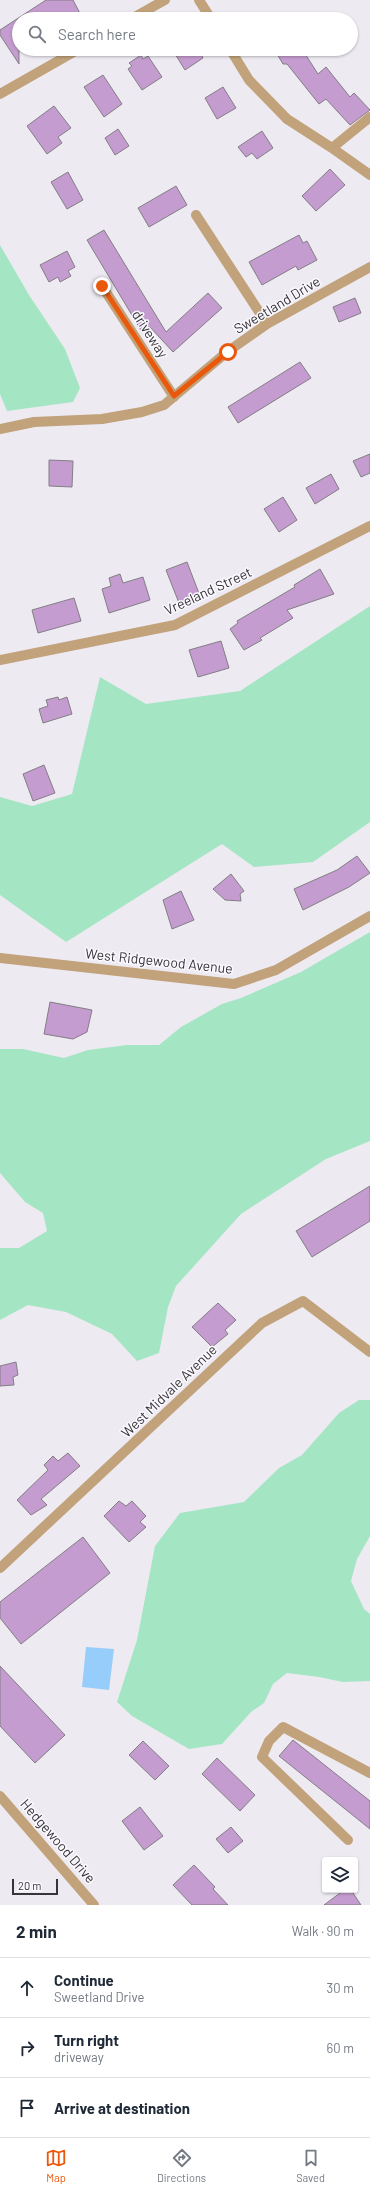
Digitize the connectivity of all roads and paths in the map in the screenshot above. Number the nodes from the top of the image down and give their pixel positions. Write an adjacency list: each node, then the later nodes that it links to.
1 (164, 0): 3 (street)
2 (198, 0): 4 (street)
3 (143, 12)
4 (206, 12)
5 (67, 56): 7 (street)
6 (234, 56): 9 (street)
7 (0, 94)
8 (370, 116): 9 (street)
9 (332, 148): 10 (street)
10 (370, 175)
11 (196, 215): 14 (street)
12 (370, 267): 14 (street, Sweetland Drive)
13 (102, 286): 15 (street, driveway)
14 (267, 324): 15 (street, Sweetland Drive)
15 (174, 396): 16 (street, Sweetland Drive)
16 (0, 429)
17 (370, 526): 18 (street, Vreeland Street)
18 (0, 660)
19 (370, 916): 20 (street, West Ridgewood Avenue)
20 (0, 958)
21 (370, 1352): 22 (street, West Midvale Avenue)
22 (0, 1568)
23 (370, 1773): 25 (street)
24 (1, 1800): 26 (street, Hedgewood Drive)
25 (348, 1840)
26 (94, 1905)

